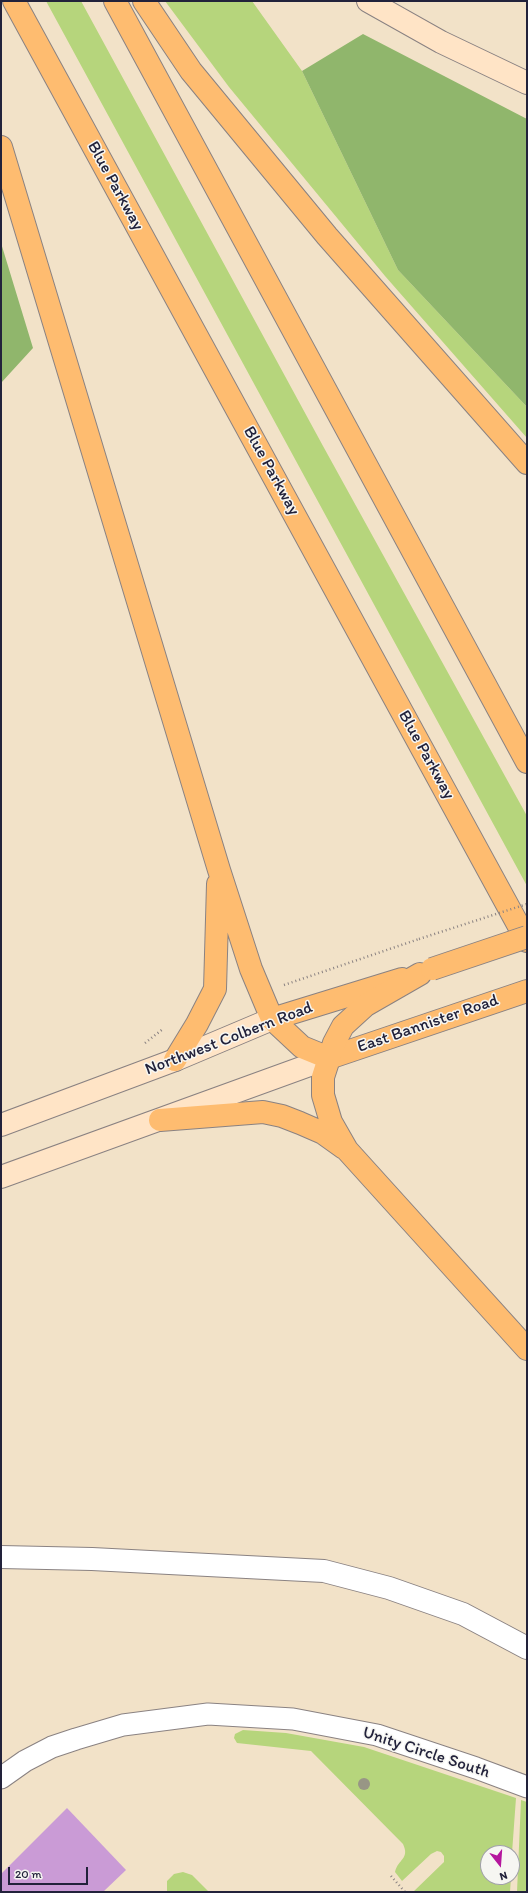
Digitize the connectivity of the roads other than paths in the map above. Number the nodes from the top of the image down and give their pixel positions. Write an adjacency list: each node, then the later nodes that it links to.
1 (14, 1): 11 (main road, Blue Parkway)
2 (115, 1): 8 (main road)
3 (144, 1): 7 (main road)
4 (368, 1): 5 (main road)
5 (527, 83)
6 (1, 147): 9 (main road)
7 (527, 463)
8 (527, 762)
9 (219, 870): 14 (main road); 16 (main road)
10 (527, 937): 12 (main road, Northwest Colbern Road, bridge)
11 (527, 941)
12 (426, 971): 14 (main road, Northwest Colbern Road); 15 (main road)
13 (527, 991): 15 (main road, East Bannister Road)
14 (272, 1019): 15 (main road); 16 (main road, Northwest Colbern Road)
15 (328, 1058): 17 (main road); 19 (main road)
16 (175, 1060): 18 (main road, Northwest Colbern Road)
17 (160, 1120): 19 (main road); 20 (main road)
18 (1, 1125)
19 (347, 1150): 21 (main road)
20 (1, 1177)
21 (527, 1349)
22 (1, 1557): 23 (street)
23 (527, 1648)
24 (1, 1778): 25 (street, Unity Circle South)
25 (527, 1787)

